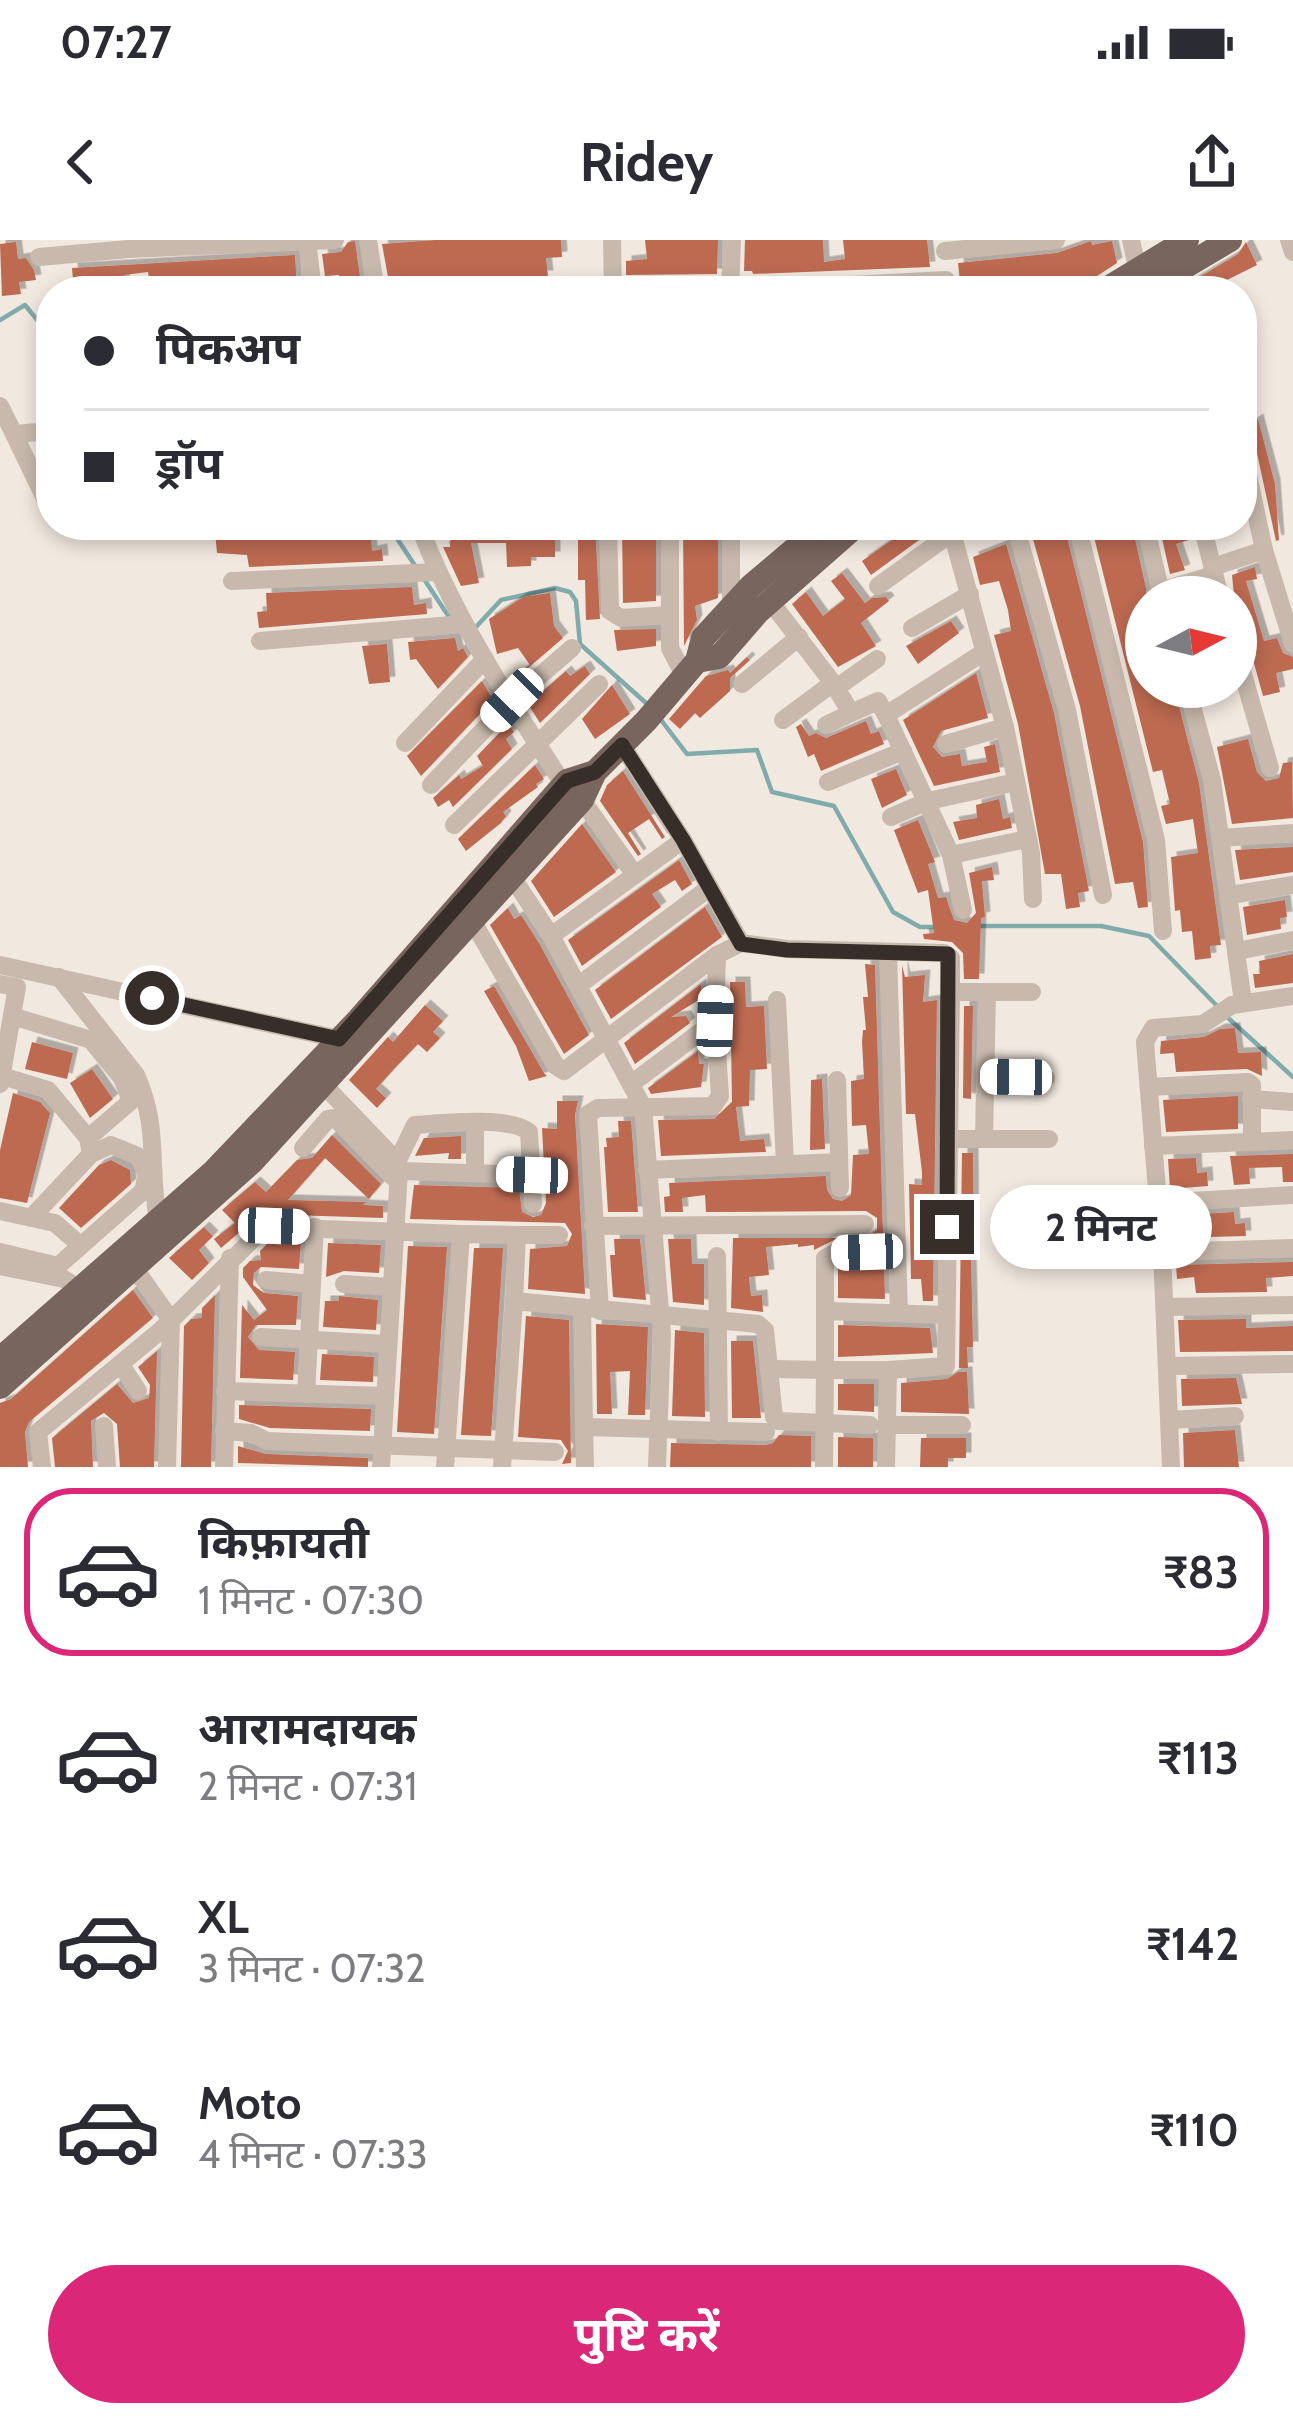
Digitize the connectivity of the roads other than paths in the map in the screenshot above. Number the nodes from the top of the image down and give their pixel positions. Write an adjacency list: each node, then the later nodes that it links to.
1 (335, 240): 10 (street)
2 (368, 240): 15 (street)
3 (612, 240): 16 (street)
4 (732, 240): 17 (street)
5 (1056, 240): 11 (street)
6 (1132, 240): 19 (street)
7 (1187, 240): 20 (main road)
8 (1230, 240): 21 (main road)
9 (1288, 240): 12 (street)
10 (307, 241): 13 (street); 14 (street)
11 (945, 245): 18 (street)
12 (1293, 252)
13 (39, 257)
14 (311, 276)
15 (374, 276)
16 (613, 276)
17 (731, 276)
18 (947, 276)
19 (1139, 276)
20 (1146, 276)
21 (1186, 276)
22 (0, 406): 24 (street)
23 (36, 432): 24 (street)
24 (14, 434): 25 (street)
25 (36, 480)
26 (1257, 518): 39 (street)
27 (422, 540): 41 (street)
28 (608, 540): 50 (street)
29 (670, 540): 50 (street)
30 (731, 540): 49 (street)
31 (806, 540): 49 (main road)
32 (840, 540): 48 (main road)
33 (937, 540): 46 (street)
34 (954, 540): 47 (street)
35 (1019, 540): 95 (street)
36 (1082, 540): 100 (street)
37 (1148, 540): 42 (street)
38 (1206, 540): 40 (street)
39 (1264, 550): 40 (street); 55 (street)
40 (1214, 571): 43 (street); 44 (street)
41 (427, 573): 45 (street); 51 (street)
42 (1157, 576)
43 (1202, 576)
44 (1215, 576)
45 (232, 581)
46 (878, 586)
47 (970, 594): 52 (street); 57 (street)
48 (770, 601): 53 (street); 60 (main road)
49 (731, 608): 60 (main road)
50 (669, 615): 60 (street)
51 (461, 628): 54 (street); 58 (street)
52 (912, 628)
53 (799, 637): 63 (street); 64 (street)
54 (260, 641)
55 (1293, 644)
56 (572, 648): 65 (street)
57 (984, 652): 66 (street); 72 (street)
58 (485, 658): 65 (street); 73 (street)
59 (877, 659): 61 (street)
60 (691, 668): 75 (main road)
61 (860, 671): 64 (street); 66 (street)
62 (599, 684): 74 (street)
63 (742, 684)
64 (834, 686): 69 (street); 70 (street)
65 (512, 700): 74 (street); 81 (street)
66 (882, 708): 69 (street); 77 (street)
67 (1192, 708): 87 (street)
68 (1253, 708): 78 (street)
69 (851, 713): 71 (street)
70 (783, 720)
71 (826, 725)
72 (1005, 728): 76 (street); 80 (street)
73 (405, 742)
74 (537, 743): 82 (street); 85 (street)
75 (622, 745): 82 (main road); 89 (street)
76 (946, 745)
77 (903, 751): 79 (street); 83 (street)
78 (1270, 768)
79 (828, 782)
80 (1016, 782): 83 (street); 88 (street)
81 (431, 785)
82 (573, 792): 91 (street); 92 (main road); 120 (main road)
83 (928, 801): 84 (street); 90 (street)
84 (891, 817)
85 (454, 825)
86 (1293, 833): 87 (street)
87 (1220, 838): 96 (street)
88 (1027, 839): 90 (street); 97 (street)
89 (683, 840): 91 (street); 94 (street)
90 (951, 855): 98 (street)
91 (634, 875): 101 (street)
92 (512, 877): 99 (main road); 101 (street)
93 (1293, 885): 96 (street)
94 (709, 888): 103 (street); 110 (street)
95 (1102, 895)
96 (1230, 895): 104 (street)
97 (1034, 899)
98 (963, 910)
99 (472, 922): 119 (street); 120 (main road)
100 (1163, 931)
101 (551, 936): 110 (street)
102 (1293, 940): 104 (street)
103 (741, 944): 105 (street); 106 (street)
104 (1237, 951): 116 (street)
105 (888, 953): 111 (street); 181 (street)
106 (717, 956): 118 (street); 119 (street)
107 (0, 965): 108 (street)
108 (59, 977): 120 (street); 153 (street)
109 (0, 983): 117 (street)
110 (579, 986): 119 (street)
111 (951, 992): 113 (street); 133 (street)
112 (1032, 992): 113 (street)
113 (987, 993): 123 (street)
114 (777, 1000): 142 (street)
115 (1292, 1000): 116 (street)
116 (1238, 1004): 128 (street)
117 (12, 1016): 121 (street); 138 (street)
118 (715, 1021): 127 (street); 131 (street)
119 (607, 1038): 127 (street)
120 (346, 1047): 122 (main road)
121 (3, 1051): 125 (street)
122 (317, 1077): 144 (street); 153 (main road); 170 (main road)
123 (986, 1077): 124 (street); 134 (street)
124 (1046, 1078)
125 (1, 1080): 138 (street)
126 (837, 1080): 141 (street)
127 (631, 1084): 131 (street)
128 (1149, 1087): 129 (street); 139 (street)
129 (1251, 1099): 130 (street); 136 (street)
130 (1293, 1102)
131 (643, 1107): 143 (street); 156 (street)
132 (475, 1124): 144 (street); 145 (street); 146 (street)
133 (948, 1139): 134 (street); 182 (street)
134 (984, 1139): 135 (street)
135 (1049, 1139)
136 (1252, 1140): 137 (street); 139 (street)
137 (1293, 1140)
138 (89, 1146): 152 (street); 162 (street)
139 (1153, 1146): 149 (street)
140 (304, 1148): 144 (street)
141 (839, 1162): 142 (street); 147 (street)
142 (785, 1163): 143 (street)
143 (646, 1170): 155 (street)
144 (398, 1172): 145 (street); 158 (street)
145 (475, 1173): 146 (street)
146 (532, 1175): 150 (street)
147 (840, 1188)
148 (1293, 1195): 149 (street)
149 (1157, 1203): 166 (street)
150 (533, 1204)
151 (0, 1211): 152 (street)
152 (31, 1218): 162 (street)
153 (158, 1220): 175 (main road)
154 (865, 1224): 155 (street)
155 (650, 1225): 156 (street); 183 (street)
156 (593, 1226): 179 (street)
157 (315, 1227): 158 (street); 168 (street); 172 (street)
158 (395, 1229): 159 (street); 174 (street)
159 (461, 1234): 160 (street); 214 (street)
160 (517, 1235): 161 (street); 176 (street)
161 (559, 1235)
162 (80, 1245): 164 (street)
163 (1293, 1248): 166 (street)
164 (0, 1252)
165 (867, 1252): 180 (street)
166 (1162, 1252): 178 (street)
167 (717, 1256): 185 (street)
168 (230, 1258): 184 (street); 198 (street)
169 (0, 1266): 175 (street)
170 (135, 1269): 175 (main road); 184 (street)
171 (266, 1280): 172 (street)
172 (312, 1283): 187 (street)
173 (344, 1284): 174 (street)
174 (391, 1287): 188 (street)
175 (88, 1295): 189 (main road); 196 (main road)
176 (514, 1301): 179 (street); 215 (street)
177 (1293, 1305): 178 (street)
178 (1165, 1307): 192 (street)
179 (591, 1310): 183 (street); 207 (street)
180 (826, 1311): 181 (street); 194 (street)
181 (899, 1313): 182 (street)
182 (946, 1315): 195 (street)
183 (661, 1316): 185 (street); 208 (street)
184 (171, 1320): 190 (street); 218 (street)
185 (718, 1321): 203 (street); 210 (street)
186 (261, 1337): 187 (street)
187 (309, 1340): 188 (street); 199 (street)
188 (387, 1344): 200 (street)
189 (0, 1359)
190 (122, 1364): 197 (street); 216 (street)
191 (1293, 1364): 192 (street)
192 (1169, 1366): 202 (street)
193 (775, 1369): 194 (street)
194 (824, 1370): 195 (street); 203 (street)
195 (888, 1370): 204 (street)
196 (0, 1387)
197 (138, 1391)
198 (225, 1391): 199 (street); 209 (street)
199 (307, 1394): 200 (street)
200 (385, 1396): 212 (street)
201 (1234, 1417): 202 (street)
202 (1171, 1420): 225 (street)
203 (824, 1423): 204 (street); 223 (street)
204 (879, 1425): 205 (street); 224 (street)
205 (962, 1425)
206 (104, 1426): 217 (street)
207 (584, 1427): 208 (street); 221 (street)
208 (656, 1429): 210 (street); 222 (street)
209 (224, 1431): 212 (street); 219 (street)
210 (719, 1432): 211 (street)
211 (766, 1432)
212 (383, 1445): 214 (street); 220 (street)
213 (555, 1453): 215 (street)
214 (446, 1457): 215 (street)
215 (503, 1459)
216 (42, 1467)
217 (107, 1467)
218 (167, 1467)
219 (224, 1467)
220 (381, 1467)
221 (585, 1467)
222 (657, 1467)
223 (824, 1467)
224 (886, 1467)
225 (1171, 1467)

